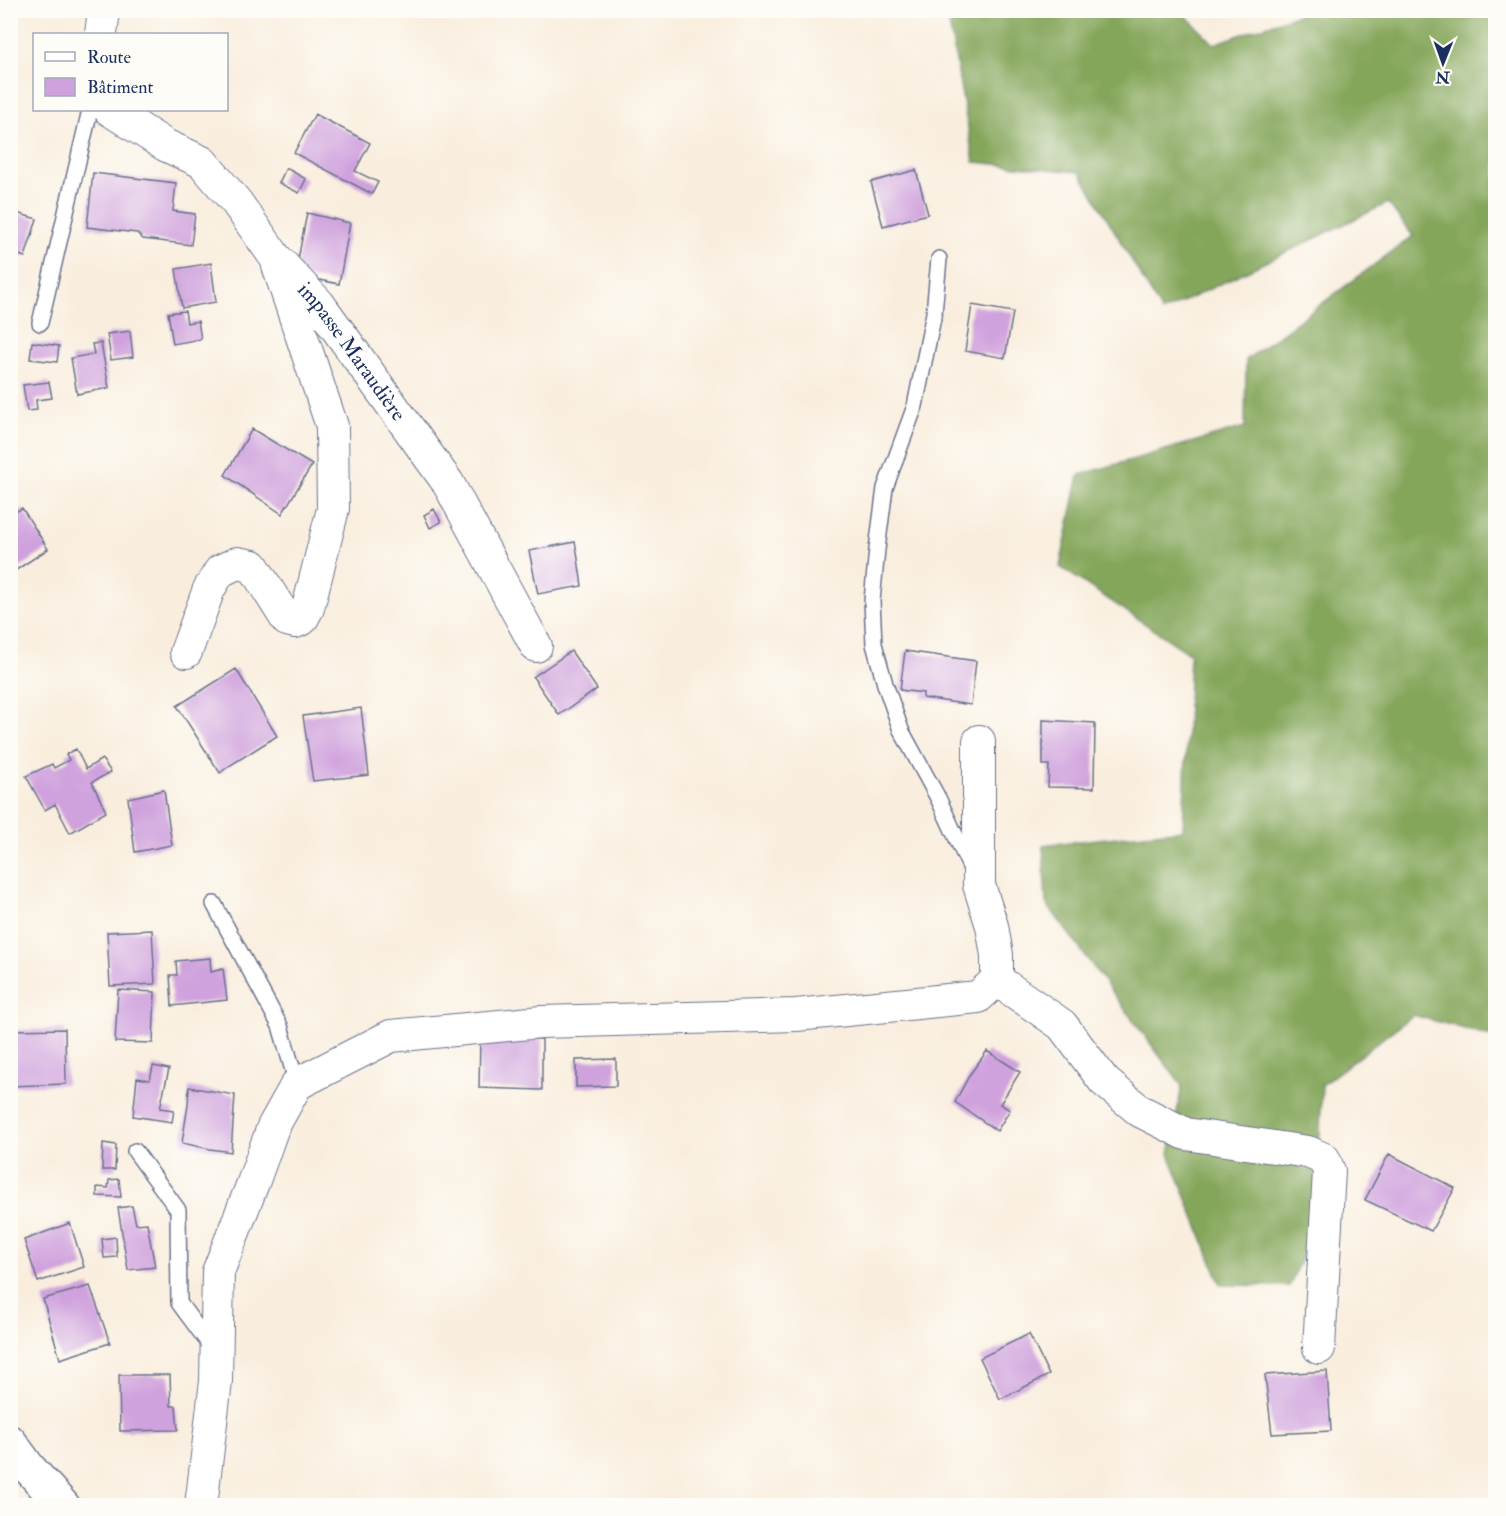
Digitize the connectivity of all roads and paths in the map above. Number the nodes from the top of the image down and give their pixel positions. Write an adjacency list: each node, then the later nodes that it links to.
1 (102, 10): 2 (street)
2 (101, 33)
3 (90, 111): 7 (lane)
4 (112, 111): 5 (street, impasse Maraudière)
5 (275, 257): 8 (street, impasse Maraudière); 9 (street)
6 (939, 259): 11 (lane)
7 (40, 323)
8 (536, 646)
9 (186, 652)
10 (979, 741): 11 (street)
11 (979, 885): 13 (street)
12 (214, 904): 14 (lane)
13 (997, 980): 14 (street); 16 (street)
14 (297, 1084): 17 (street)
15 (135, 1151): 17 (lane)
16 (1319, 1348)
17 (216, 1353): 20 (street)
18 (10, 1442): 19 (street)
19 (63, 1506)
20 (201, 1506)

